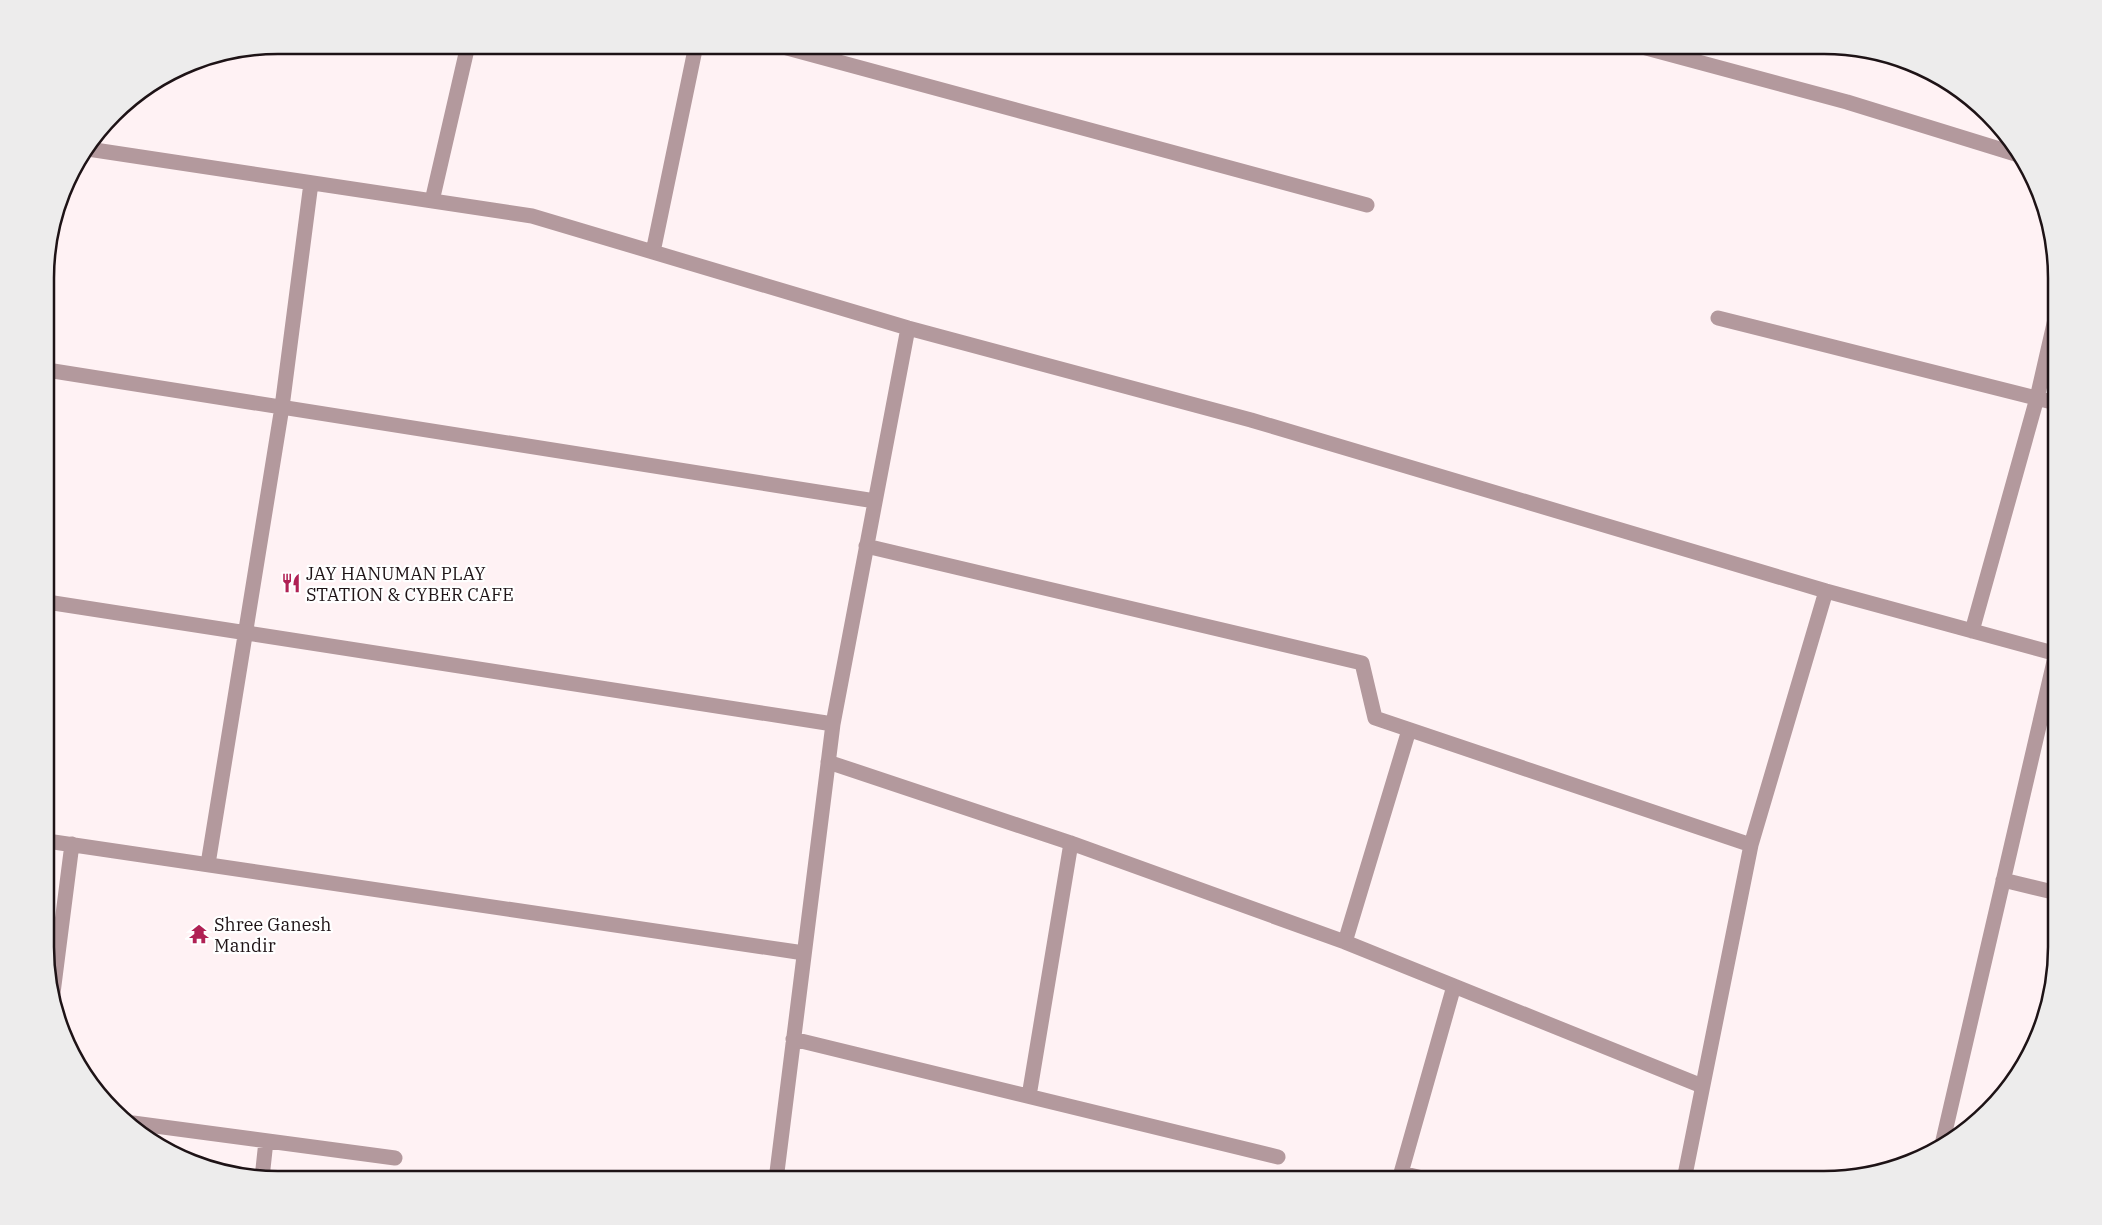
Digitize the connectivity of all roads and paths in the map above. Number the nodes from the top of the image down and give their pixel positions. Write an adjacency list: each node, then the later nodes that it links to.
1 (466, 54): 8 (street)
2 (694, 54): 10 (street)
3 (809, 54): 9 (street)
4 (1685, 54): 6 (street)
5 (93, 150): 7 (street)
6 (2011, 152)
7 (311, 183): 8 (street); 17 (street)
8 (432, 201): 10 (street)
9 (1367, 205)
10 (653, 252): 12 (street)
11 (1718, 318): 15 (street)
12 (908, 328): 18 (street); 20 (street)
13 (2048, 350): 15 (street)
14 (54, 371): 17 (street)
15 (2037, 398): 16 (street); 22 (street)
16 (2048, 401)
17 (282, 407): 18 (street); 23 (street)
18 (875, 501): 19 (street)
19 (866, 546): 26 (street); 27 (street)
20 (1826, 591): 22 (street); 32 (street)
21 (54, 603): 23 (street)
22 (1972, 631): 24 (street)
23 (247, 633): 26 (street); 33 (street)
24 (2048, 652)
25 (2048, 688): 34 (street)
26 (833, 724): 28 (street)
27 (1410, 730): 32 (street); 36 (street)
28 (828, 762): 30 (street); 37 (street)
29 (54, 841): 31 (street)
30 (1070, 843): 36 (street); 42 (street)
31 (72, 844): 33 (street); 38 (street)
32 (1751, 845): 41 (street)
33 (208, 864): 37 (street)
34 (2003, 880): 35 (street); 44 (street)
35 (2048, 891)
36 (1345, 942): 39 (street)
37 (804, 953): 40 (street)
38 (56, 973)
39 (1454, 986): 41 (street); 50 (street)
40 (793, 1039): 42 (street); 49 (street)
41 (1702, 1086): 51 (street)
42 (1029, 1096): 46 (street)
43 (140, 1124): 45 (street)
44 (1944, 1137)
45 (266, 1141): 47 (street); 48 (street)
46 (1278, 1157)
47 (394, 1158)
48 (263, 1171)
49 (777, 1171)
50 (1401, 1171)
51 (1686, 1171)

